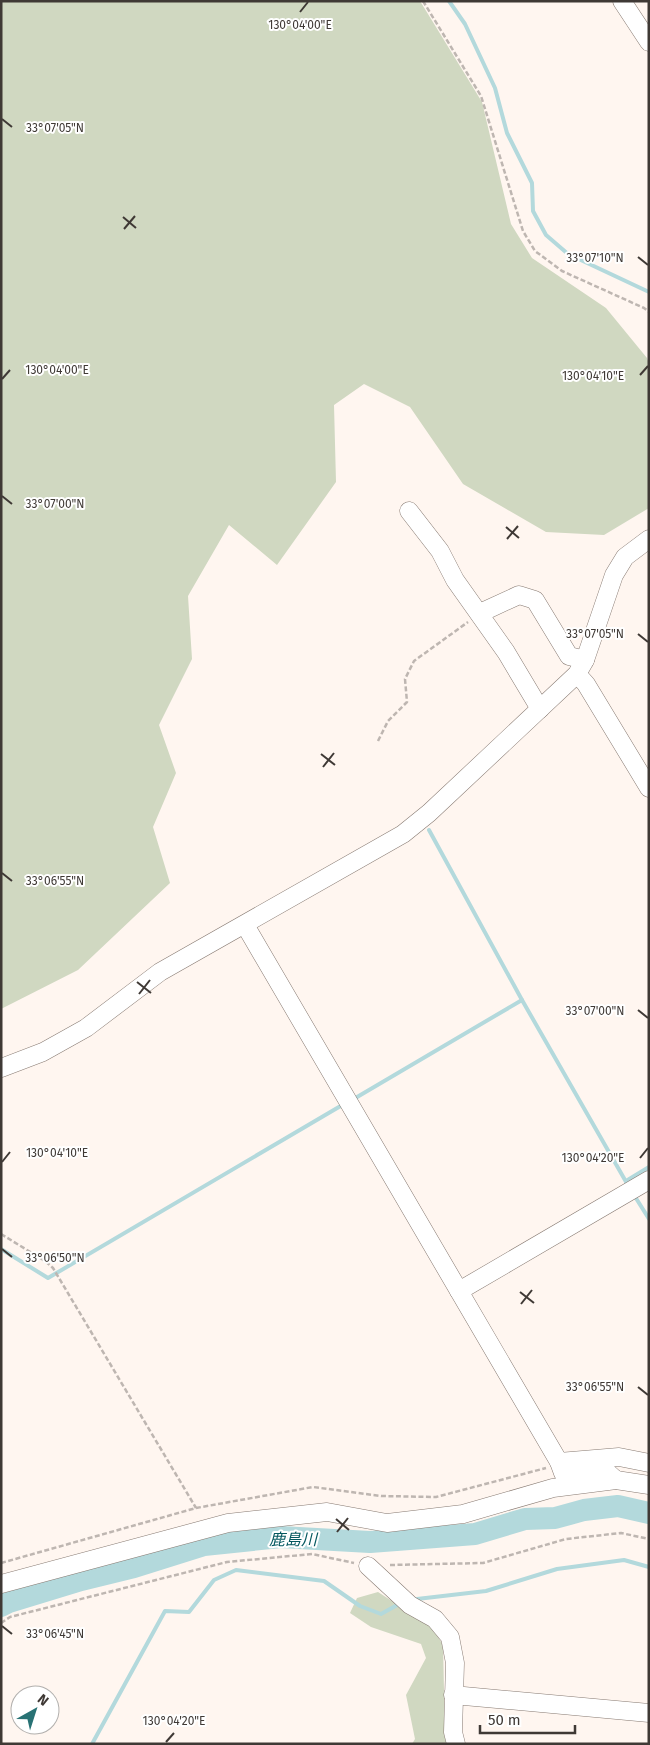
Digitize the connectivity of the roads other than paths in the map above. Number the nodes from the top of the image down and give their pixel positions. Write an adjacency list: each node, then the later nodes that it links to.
1 (622, 1): 2 (street)
2 (649, 42)
3 (409, 511): 5 (street)
4 (649, 539): 6 (street)
5 (480, 613): 6 (street); 7 (street)
6 (581, 667): 7 (street); 8 (street)
7 (540, 709): 9 (street)
8 (649, 788)
9 (245, 925): 10 (street); 12 (street)
10 (1, 1068)
11 (644, 1183): 12 (street)
12 (459, 1291): 13 (street)
13 (559, 1462): 14 (street); 15 (street)
14 (649, 1463)
15 (616, 1480): 16 (street); 18 (street)
16 (649, 1486)
17 (368, 1566): 19 (street)
18 (1, 1584)
19 (453, 1695): 20 (street); 21 (street)
20 (649, 1713)
21 (456, 1744)

